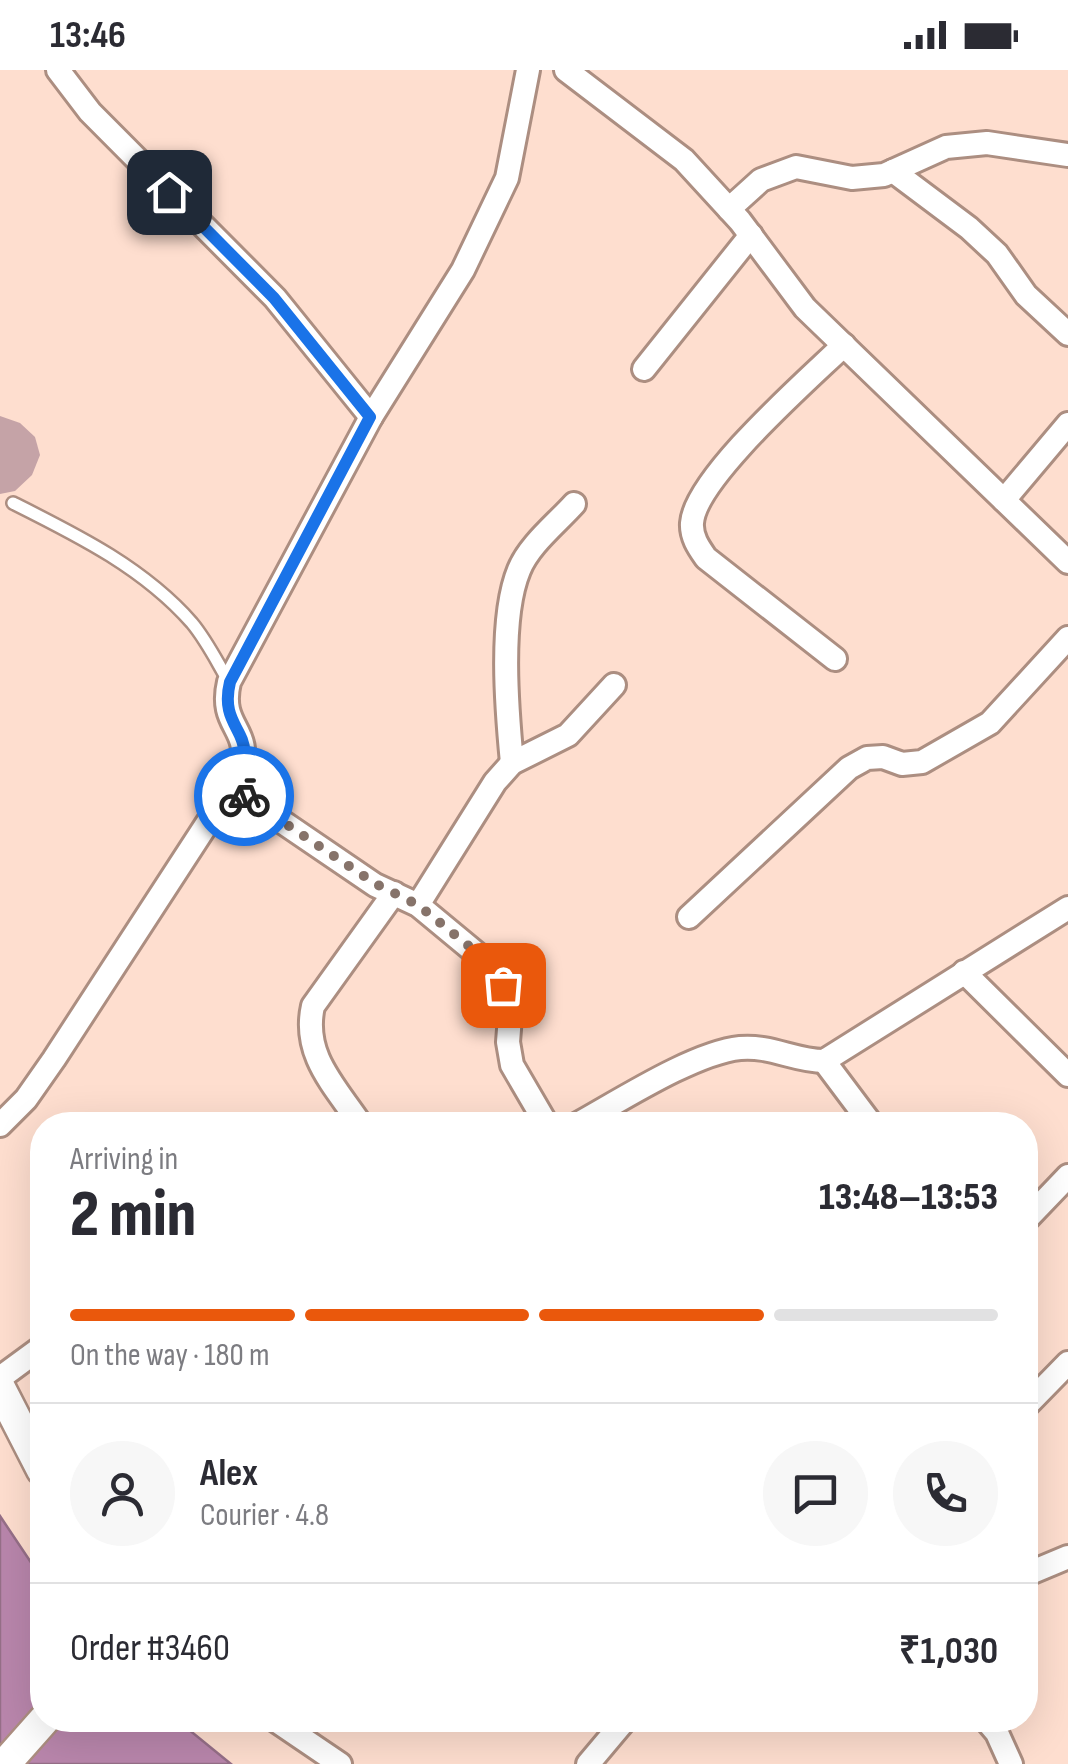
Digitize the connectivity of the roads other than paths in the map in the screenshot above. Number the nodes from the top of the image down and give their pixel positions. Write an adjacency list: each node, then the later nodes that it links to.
1 (58, 70): 11 (street)
2 (528, 70): 11 (street)
3 (566, 70): 6 (street)
4 (1068, 154): 5 (street)
5 (893, 171): 6 (street); 8 (street)
6 (729, 209): 7 (street)
7 (751, 236): 9 (street); 10 (street)
8 (1068, 334)
9 (844, 346): 13 (street); 18 (street)
10 (644, 369)
11 (370, 417): 19 (street)
12 (1068, 424): 13 (street)
13 (1004, 500): 16 (street)
14 (14, 503): 19 (lane)
15 (574, 504): 21 (street)
16 (1068, 562)
17 (1068, 638): 26 (street)
18 (834, 659)
19 (230, 682): 22 (street)
20 (614, 685): 21 (street)
21 (512, 763): 24 (street)
22 (231, 787): 23 (street); 34 (street)
23 (394, 893): 24 (street); 30 (street)
24 (418, 905): 31 (street)
25 (1068, 908): 27 (street)
26 (689, 917)
27 (964, 972): 28 (street); 29 (street)
28 (824, 1061): 32 (street); 33 (street)
29 (1068, 1076)
30 (352, 1112)
31 (539, 1112)
32 (601, 1112)
33 (862, 1112)
34 (0, 1125)
35 (1068, 1176): 36 (street)
36 (1038, 1208)
37 (30, 1357): 39 (street)
38 (1068, 1363): 41 (street)
39 (0, 1378)
40 (0, 1388): 42 (street)
41 (1038, 1394)
42 (30, 1447)
43 (1068, 1558): 44 (street)
44 (1038, 1570)
45 (33, 1732): 49 (street)
46 (293, 1732): 50 (street)
47 (615, 1732): 51 (street)
48 (997, 1732): 52 (street)
49 (5, 1764)
50 (340, 1764)
51 (588, 1764)
52 (1012, 1764)

